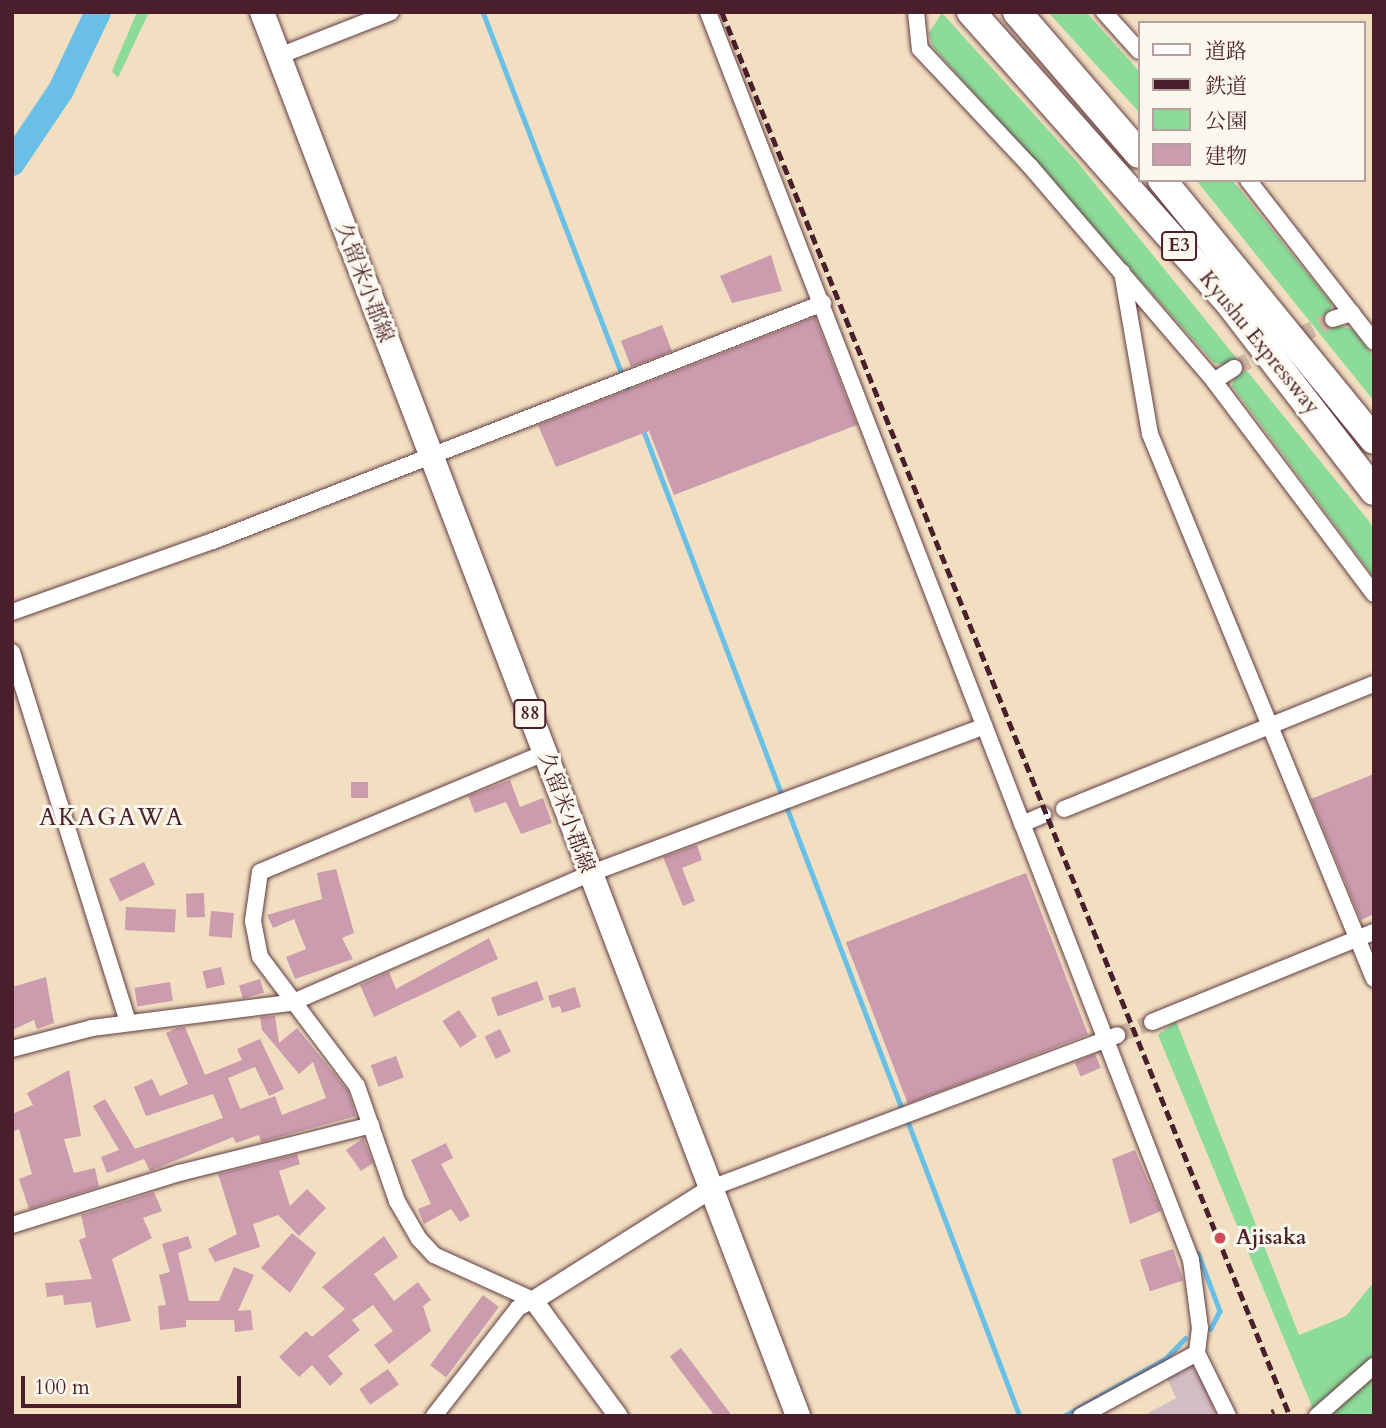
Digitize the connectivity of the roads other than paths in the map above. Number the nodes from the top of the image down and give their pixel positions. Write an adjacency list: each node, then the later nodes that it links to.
1 (262, 12): 9 (main road, 久留米小郡線 / 88)
2 (391, 12): 9 (street)
3 (708, 12): 14 (street)
4 (916, 12): 13 (street)
5 (971, 12): 22 (highway, Kyushu Expressway / E3)
6 (1017, 12): 10 (highway)
7 (1104, 12): 8 (street)
8 (1138, 50)
9 (279, 56): 21 (main road, 久留米小郡線 / 88)
10 (1138, 153)
11 (1164, 182): 20 (highway, Kyushu Expressway / E3)
12 (1250, 182): 16 (street)
13 (1122, 272): 19 (street); 28 (street)
14 (823, 303): 21 (street); 27 (street)
15 (1333, 318): 16 (street)
16 (1362, 320): 17 (street)
17 (1374, 342)
18 (1234, 368): 19 (street)
19 (1214, 382): 23 (street)
20 (1374, 440)
21 (431, 455): 24 (street); 29 (main road, 久留米小郡線 / 88)
22 (1374, 491)
23 (1374, 594)
24 (12, 612)
25 (12, 652): 39 (street)
26 (1374, 684): 28 (street)
27 (984, 726): 32 (street); 33 (street)
28 (1269, 728): 30 (street); 35 (street)
29 (544, 753): 33 (main road, 久留米小郡線 / 88); 37 (street)
30 (1064, 809)
31 (1043, 816): 32 (street)
32 (1022, 824): 40 (street)
33 (589, 874): 37 (street); 43 (main road, 久留米小郡線 / 88)
34 (1374, 932): 35 (street)
35 (1357, 938): 36 (street); 38 (street)
36 (1374, 979)
37 (290, 1003): 39 (street); 42 (street)
38 (1152, 1021)
39 (128, 1022): 41 (street)
40 (1110, 1037): 43 (street); 46 (street)
41 (12, 1049)
42 (371, 1125): 44 (street); 45 (street)
43 (711, 1188): 45 (street); 50 (main road, 久留米小郡線 / 88)
44 (12, 1225)
45 (533, 1300): 48 (street); 49 (street)
46 (1197, 1353): 51 (street); 52 (street)
47 (1374, 1366): 53 (street)
48 (435, 1416)
49 (618, 1416)
50 (799, 1416)
51 (1082, 1416)
52 (1228, 1416)
53 (1317, 1416)

